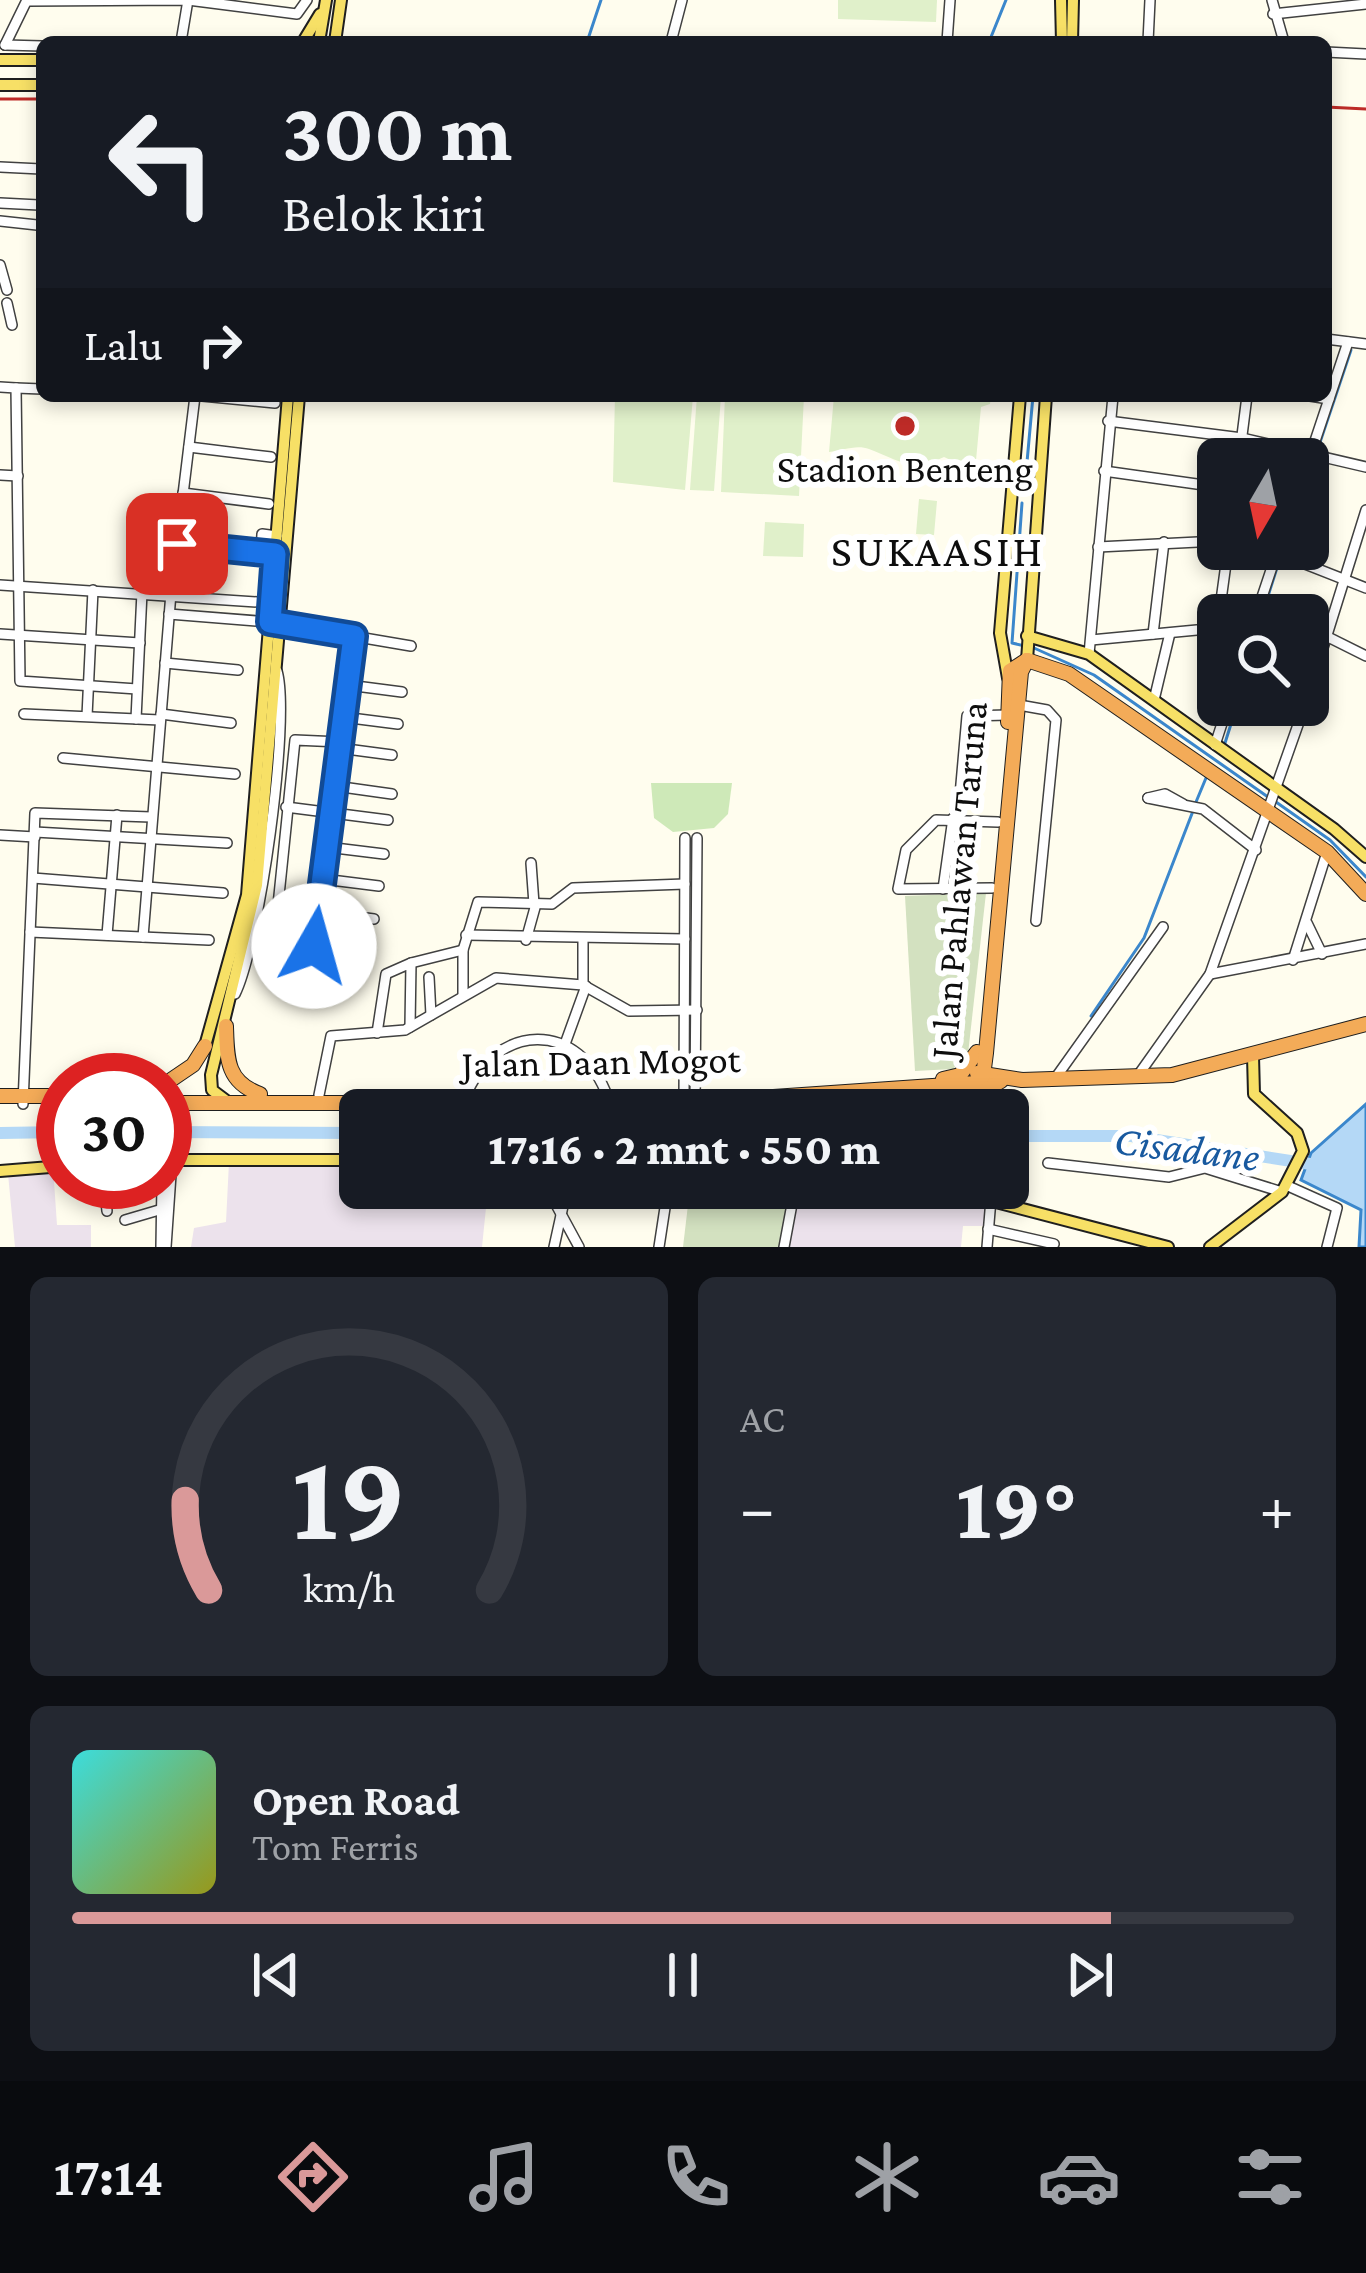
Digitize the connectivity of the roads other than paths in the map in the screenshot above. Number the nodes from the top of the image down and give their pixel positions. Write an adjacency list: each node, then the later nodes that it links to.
1 (27, 0): 2 (street); 26 (street)
2 (188, 0): 11 (street); 17 (street)
3 (307, 0): 11 (street)
4 (341, 0): 16 (main road)
5 (682, 0): 20 (street)
6 (950, 0): 21 (street)
7 (1061, 0): 22 (main road)
8 (1073, 0): 23 (main road)
9 (1150, 0): 24 (street)
10 (1272, 0): 15 (street)
11 (215, 2)
12 (1361, 3): 13 (street)
13 (1325, 4): 15 (street)
14 (324, 8): 16 (main road); 18 (main road)
15 (1273, 14): 25 (street)
16 (338, 21): 19 (main road)
17 (182, 36)
18 (307, 36)
19 (336, 36)
20 (673, 36)
21 (947, 36)
22 (1062, 36)
23 (1072, 36)
24 (1148, 36)
25 (1282, 36)
26 (3, 45): 27 (street)
27 (36, 46)
28 (1332, 52): 29 (street)
29 (1366, 54)
30 (0, 60): 31 (main road)
31 (36, 60)
32 (0, 85): 33 (main road)
33 (36, 85)
34 (0, 169): 35 (street)
35 (36, 169)
36 (0, 203): 37 (street)
37 (36, 205)
38 (0, 221): 39 (street)
39 (36, 226)
40 (0, 265): 41 (street)
41 (12, 325)
42 (1332, 340): 43 (street)
43 (1348, 342): 44 (street); 48 (street)
44 (1366, 344)
45 (0, 387): 46 (street)
46 (16, 388): 47 (street); 69 (street)
47 (36, 388)
48 (1332, 390)
49 (197, 402): 63 (street)
50 (256, 402): 58 (street)
51 (288, 402): 77 (main road)
52 (298, 402): 94 (main road)
53 (1019, 402): 71 (main road, Jalan Pahlawan Taruna)
54 (1045, 402): 72 (main road, Jalan Pahlawan Taruna)
55 (1112, 402): 59 (street)
56 (1246, 402): 61 (street)
57 (1328, 402): 62 (street)
58 (275, 404)
59 (1108, 421): 60 (street); 67 (street)
60 (1235, 438)
61 (1242, 438)
62 (1319, 438)
63 (189, 447): 64 (street); 73 (street)
64 (271, 457)
65 (1329, 461): 66 (street)
66 (1366, 467)
67 (1104, 471): 70 (street); 81 (street)
68 (0, 475): 69 (street)
69 (19, 476): 87 (street)
70 (1197, 484)
71 (1011, 490): 72 (main road); 112 (main road, Jalan Pahlawan Taruna)
72 (1037, 491): 107 (main road, Jalan Pahlawan Taruna)
73 (183, 493): 74 (street); 80 (street)
74 (268, 504)
75 (1366, 510): 76 (street)
76 (1363, 532): 85 (street)
77 (277, 536): 82 (street); 83 (main road)
78 (1197, 541): 79 (street)
79 (1164, 542): 81 (street); 98 (street)
80 (177, 544): 82 (street); 91 (street)
81 (1098, 547): 103 (street)
82 (261, 553): 83 (street)
83 (275, 554): 92 (main road)
84 (1325, 570): 85 (street)
85 (1346, 579): 88 (street); 99 (street)
86 (0, 585): 87 (street)
87 (21, 586): 89 (street); 100 (street)
88 (1366, 589)
89 (93, 590): 90 (street); 104 (street)
90 (142, 592): 91 (street); 105 (street)
91 (171, 593): 92 (street); 93 (street)
92 (272, 603): 94 (main road)
93 (170, 614): 94 (street); 110 (street)
94 (277, 623): 101 (street); 197 (main road); 201 (main road)
95 (1197, 627): 96 (street)
96 (1170, 633): 98 (street); 117 (street)
97 (0, 634): 100 (street)
98 (1153, 634): 103 (street)
99 (1329, 634)
100 (20, 635): 104 (street); 114 (street)
101 (354, 636): 106 (street); 113 (street)
102 (1329, 638): 109 (street)
103 (1091, 640): 108 (street)
104 (91, 641): 105 (street); 114 (street)
105 (140, 643): 115 (street)
106 (412, 646)
107 (1027, 647): 108 (main road); 112 (highway); 118 (highway, Jalan Pahlawan Taruna); 139 (highway)
108 (1089, 654): 117 (main road)
109 (1366, 656)
110 (165, 663): 111 (street); 121 (street)
111 (238, 670)
112 (1008, 678): 118 (highway, Jalan Pahlawan Taruna)
113 (347, 685): 116 (street); 122 (street)
114 (88, 687): 115 (street); 120 (street)
115 (137, 689): 123 (street)
116 (402, 692)
117 (1154, 700): 129 (main road)
118 (1014, 710): 143 (street); 145 (highway, Jalan Pahlawan Taruna); 174 (street); 202 (highway, Jalan Pahlawan Taruna)
119 (24, 714): 120 (street)
120 (87, 716): 123 (street)
121 (160, 717): 123 (street); 124 (street); 132 (street)
122 (343, 717): 125 (street); 128 (street)
123 (136, 719)
124 (231, 722)
125 (398, 724)
126 (1224, 726): 129 (street)
127 (1298, 726): 135 (street)
128 (340, 745): 130 (street); 134 (street); 138 (street)
129 (1219, 748): 135 (main road)
130 (392, 755)
131 (63, 758): 132 (street)
132 (156, 765): 133 (street); 142 (street)
133 (235, 774)
134 (335, 786): 136 (street); 140 (street)
135 (1276, 791): 139 (street); 157 (main road)
136 (392, 794)
137 (1193, 806): 154 (street)
138 (286, 807): 140 (street); 172 (street)
139 (1269, 810): 154 (street); 155 (highway)
140 (331, 813): 144 (street); 153 (street)
141 (117, 815): 142 (street); 146 (street); 148 (street)
142 (151, 818): 149 (street)
143 (956, 818): 145 (street); 168 (street); 168 (street)
144 (388, 820)
145 (998, 822): 167 (highway, Jalan Pahlawan Taruna)
146 (35, 834): 147 (street); 148 (street); 161 (street)
147 (0, 835)
148 (114, 836): 149 (street); 163 (street)
149 (149, 837): 152 (street); 166 (street)
150 (685, 838): 164 (street)
151 (697, 838): 194 (street)
152 (227, 842)
153 (327, 847): 156 (street); 162 (street)
154 (1256, 850): 190 (street)
155 (1327, 852): 159 (highway); 160 (street)
156 (384, 854)
157 (1366, 857)
158 (531, 863): 171 (street)
159 (1347, 871): 160 (street); 170 (highway)
160 (1324, 876): 175 (street)
161 (33, 878): 163 (street); 177 (street)
162 (323, 879): 165 (street); 172 (street)
163 (110, 884): 166 (street); 178 (street)
164 (685, 884): 171 (street); 181 (street)
165 (379, 886)
166 (146, 888): 169 (street); 180 (street)
167 (992, 888): 168 (street); 202 (highway, Jalan Pahlawan Taruna)
168 (943, 889)
169 (223, 893)
170 (1366, 894)
171 (535, 904): 179 (street); 183 (street)
172 (319, 912): 173 (street)
173 (374, 919)
174 (1036, 921)
175 (1307, 923): 187 (street); 188 (street)
176 (1163, 927): 208 (street)
177 (30, 932): 178 (street); 223 (street)
178 (107, 935): 180 (street)
179 (466, 935): 183 (street); 186 (street)
180 (143, 937): 182 (street)
181 (686, 939): 184 (street); 194 (street)
182 (209, 940)
183 (526, 940): 184 (street)
184 (584, 940): 192 (street)
185 (1366, 944): 187 (street)
186 (463, 950): 189 (street); 193 (street)
187 (1322, 954): 188 (street)
188 (1293, 960): 190 (street)
189 (411, 963): 198 (street); 199 (street)
190 (1210, 974): 206 (street)
191 (429, 977): 195 (street)
192 (585, 985): 193 (street); 194 (street); 200 (street)
193 (463, 995): 195 (street)
194 (691, 1010): 212 (street)
195 (431, 1015): 198 (street)
196 (1366, 1024): 203 (highway, Jalan Daan Mogot)
197 (226, 1026): 217 (main road); 218 (highway)
198 (410, 1027): 199 (street)
199 (377, 1033): 220 (street)
200 (565, 1044): 210 (street); 211 (street)
201 (205, 1046): 204 (highway)
202 (982, 1053): 205 (highway, Jalan Pahlawan Taruna); 207 (highway); 213 (highway, Jalan Daan Mogot)
203 (1253, 1056): 206 (highway, Jalan Daan Mogot); 233 (main road)
204 (192, 1066)
205 (977, 1076): 207 (highway, Jalan Daan Mogot); 209 (highway, Jalan Daan Mogot)
206 (1136, 1079): 208 (highway, Jalan Daan Mogot)
207 (1014, 1080): 208 (highway, Jalan Daan Mogot); 216 (highway)
208 (1054, 1081)
209 (954, 1086): 214 (highway, Jalan Daan Mogot); 215 (highway)
210 (469, 1089)
211 (603, 1089)
212 (690, 1089)
213 (810, 1089)
214 (893, 1089)
215 (958, 1089)
216 (986, 1089)
217 (214, 1094): 218 (highway, Jalan Daan Mogot); 219 (highway, Jalan Daan Mogot); 227 (main road, Jalan Daan Mogot)
218 (260, 1094): 220 (highway, Jalan Daan Mogot)
219 (192, 1096)
220 (325, 1099): 221 (highway, Jalan Daan Mogot); 225 (highway, Jalan Daan Mogot); 227 (highway, Jalan Daan Mogot)
221 (339, 1099)
222 (0, 1100): 223 (highway)
223 (23, 1100): 224 (highway)
224 (36, 1100)
225 (339, 1100)
226 (192, 1101): 227 (highway, Jalan Daan Mogot)
227 (231, 1103)
228 (192, 1160): 229 (main road)
229 (339, 1160)
230 (1048, 1163): 233 (street)
231 (36, 1168): 232 (main road)
232 (0, 1171)
233 (1287, 1186): 255 (main road); 256 (street)
234 (1029, 1208): 245 (main road)
235 (166, 1209): 247 (street)
236 (558, 1209): 242 (street)
237 (562, 1209): 242 (street)
238 (665, 1209): 250 (street)
239 (791, 1209): 251 (street)
240 (990, 1209): 244 (street)
241 (159, 1210): 243 (street); 247 (street)
242 (561, 1215): 248 (street); 249 (street)
243 (125, 1220)
244 (988, 1229): 246 (street); 252 (street)
245 (1118, 1231): 253 (street); 254 (main road)
246 (1054, 1244)
247 (164, 1247)
248 (554, 1247)
249 (579, 1247)
250 (659, 1247)
251 (784, 1247)
252 (987, 1247)
253 (1116, 1247)
254 (1168, 1247)
255 (1210, 1247)
256 (1327, 1247)

